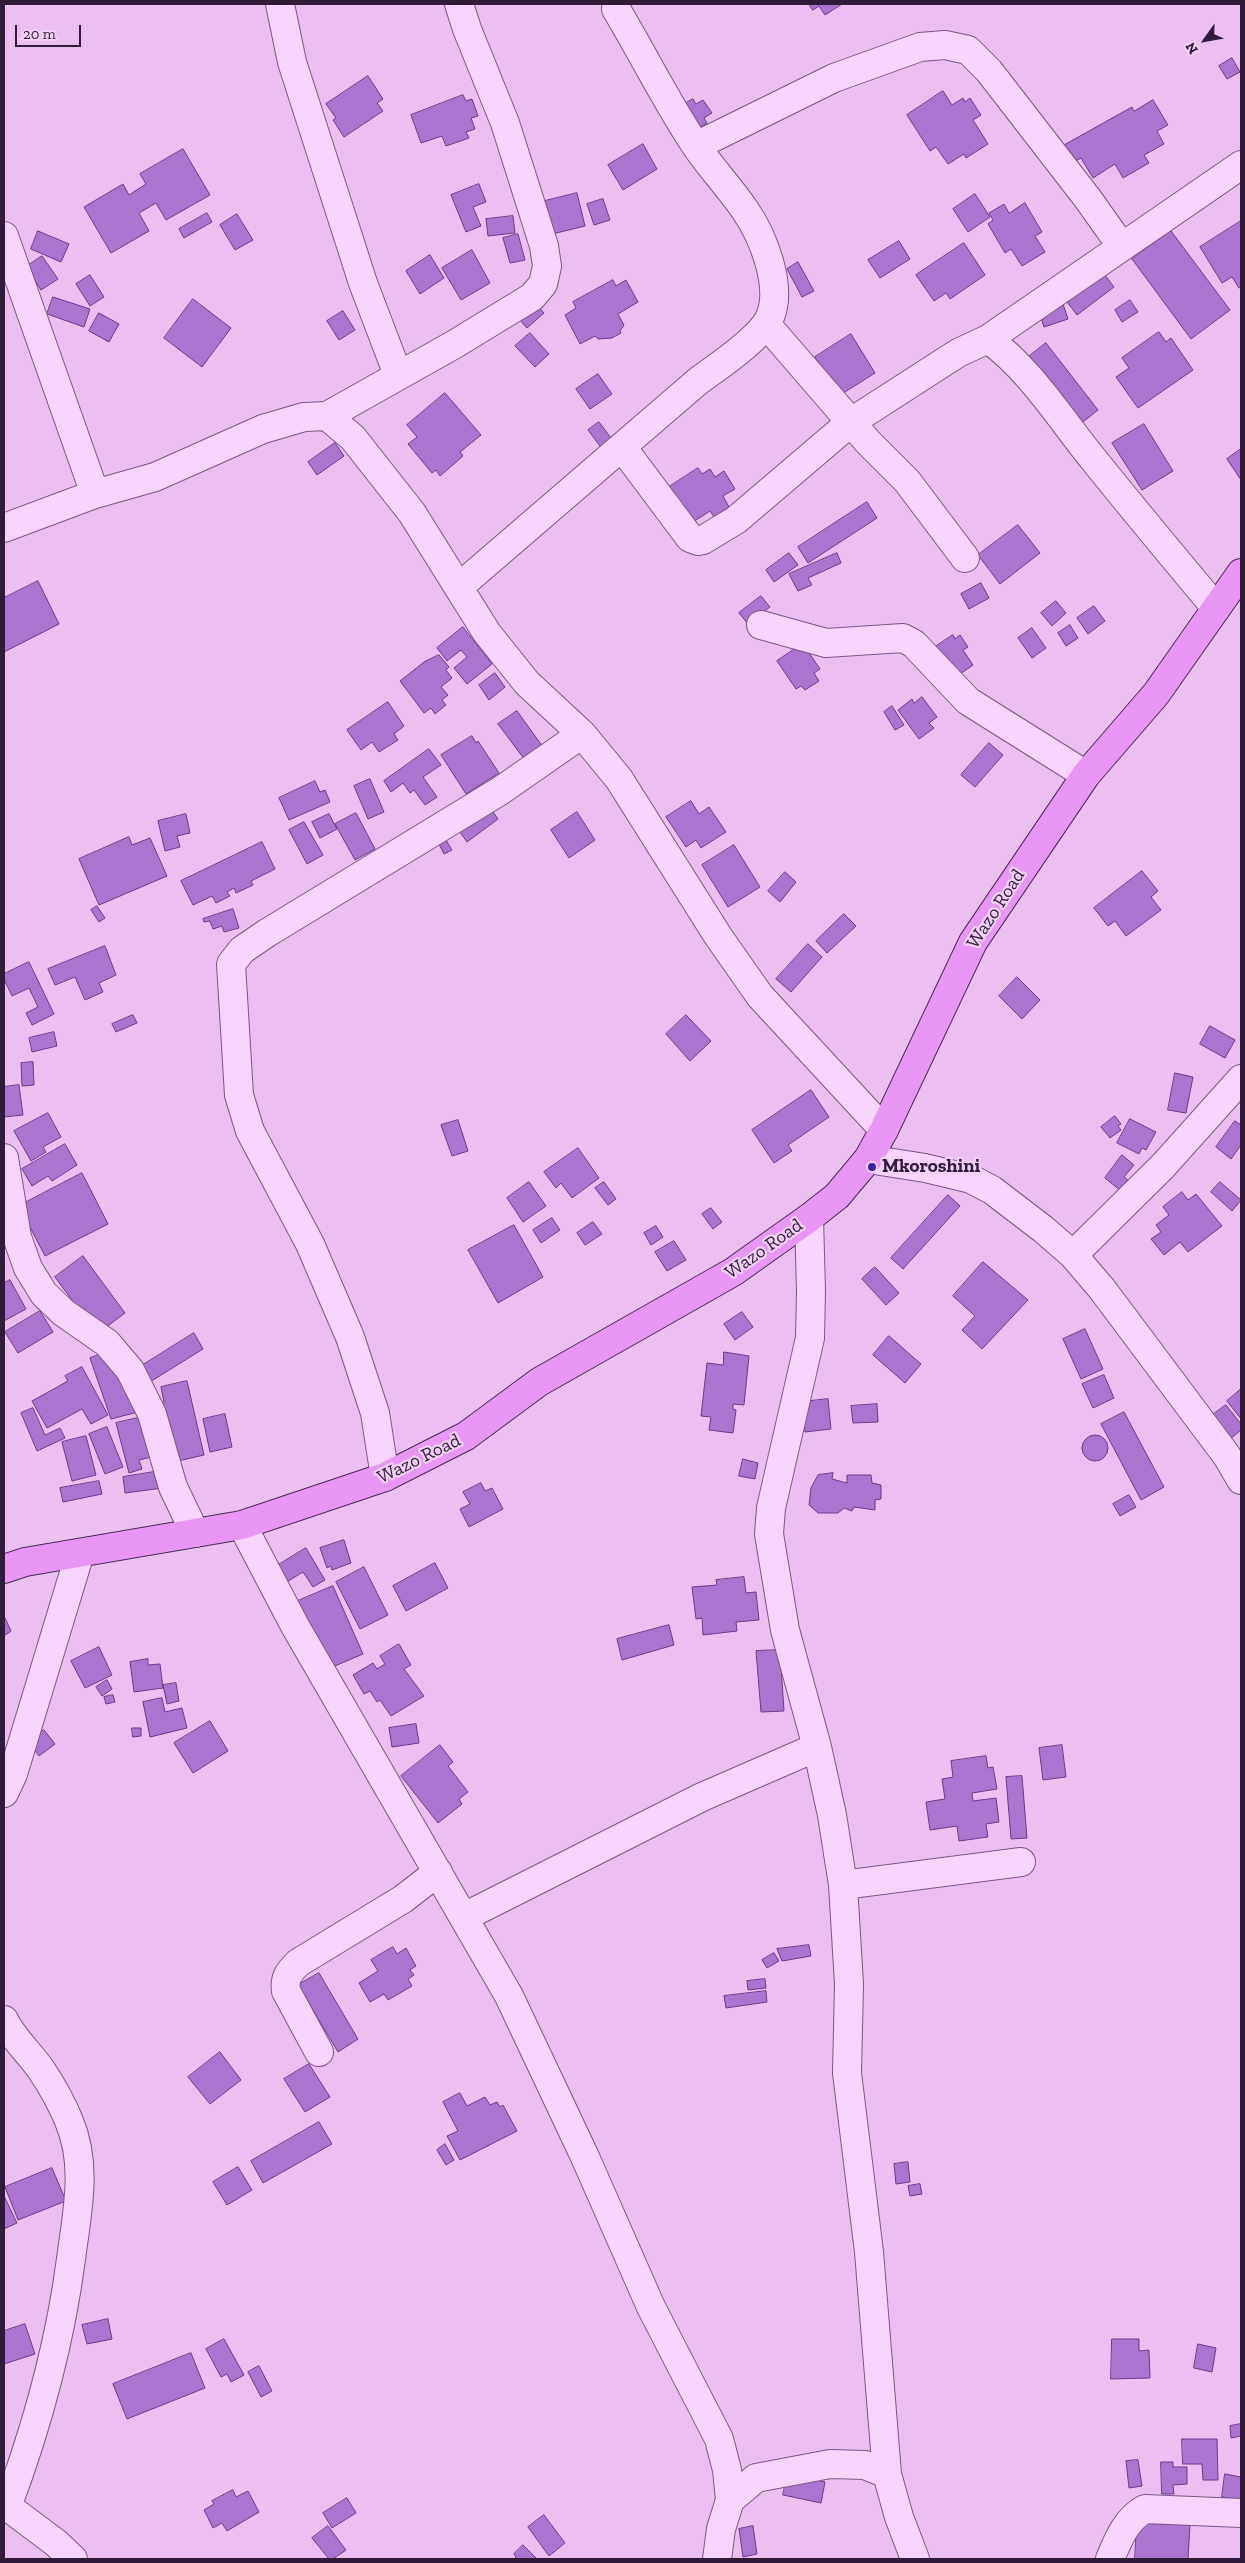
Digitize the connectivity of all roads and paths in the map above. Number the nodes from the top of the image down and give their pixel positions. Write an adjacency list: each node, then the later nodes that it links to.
1 (280, 4): 10 (street)
2 (459, 4): 10 (street)
3 (616, 8): 4 (street)
4 (696, 146): 7 (street); 8 (street)
5 (1241, 165): 7 (street)
6 (4, 236): 14 (street)
7 (1122, 247): 9 (street)
8 (766, 324): 12 (street); 13 (street)
9 (988, 339): 12 (street); 19 (street)
10 (398, 375): 11 (street)
11 (327, 416): 14 (street); 18 (street)
12 (851, 422): 13 (street); 16 (street)
13 (622, 447): 18 (street)
14 (95, 494): 15 (street)
15 (4, 528)
16 (965, 558)
17 (1241, 573): 19 (main road, Wazo Road)
18 (459, 587): 21 (street)
19 (1216, 608): 22 (main road, Wazo Road)
20 (761, 625): 22 (street)
21 (582, 734): 24 (street); 29 (street)
22 (1086, 775): 24 (main road, Wazo Road)
23 (1241, 1079): 28 (street)
24 (884, 1130): 26 (main road, Wazo Road)
25 (4, 1158): 32 (street)
26 (868, 1159): 27 (main road, Wazo Road); 28 (street)
27 (809, 1218): 29 (main road, Wazo Road); 35 (street)
28 (1073, 1255): 30 (street)
29 (385, 1477): 31 (main road, Wazo Road)
30 (1241, 1480)
31 (242, 1525): 32 (main road, Wazo Road); 38 (street)
32 (195, 1533): 33 (main road, Wazo Road)
33 (80, 1553): 34 (main road, Wazo Road); 36 (street)
34 (4, 1569)
35 (818, 1747): 39 (street); 40 (street)
36 (4, 1793)
37 (1021, 1862): 39 (street)
38 (438, 1872): 40 (street); 42 (street)
39 (843, 1885): 43 (street)
40 (464, 1917): 44 (street)
41 (4, 2020): 45 (street)
42 (319, 2052)
43 (887, 2474): 44 (street); 49 (street)
44 (730, 2500): 48 (street)
45 (6, 2505): 47 (street)
46 (1241, 2513): 50 (street)
47 (60, 2554)
48 (717, 2559)
49 (915, 2559)
50 (1110, 2559)

